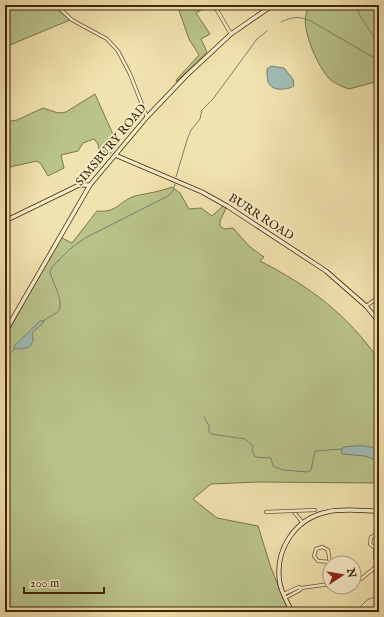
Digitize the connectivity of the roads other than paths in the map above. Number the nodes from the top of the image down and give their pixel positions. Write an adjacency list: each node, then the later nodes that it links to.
1 (56, 5): 5 (street)
2 (214, 5): 4 (street)
3 (273, 5): 4 (main road, SIMSBURY ROAD)
4 (231, 34): 5 (main road, SIMSBURY ROAD)
5 (147, 117): 6 (main road, SIMSBURY ROAD)
6 (115, 155): 7 (main road, SIMSBURY ROAD); 12 (main road, BURR ROAD)
7 (90, 185): 8 (main road); 9 (main road, SIMSBURY ROAD)
8 (75, 188): 9 (main road); 10 (main road)
9 (86, 190): 14 (main road, SIMSBURY ROAD)
10 (5, 222)
11 (379, 297): 12 (street)
12 (366, 306): 13 (main road, BURR ROAD)
13 (379, 322)
14 (5, 332)
15 (315, 510): 16 (street)
16 (293, 511): 18 (street); 19 (street)
17 (379, 511): 19 (main road)
18 (266, 512)
19 (303, 523): 27 (main road)
20 (379, 538): 22 (street)
21 (379, 545): 22 (street)
22 (375, 548): 24 (street)
23 (330, 562): 23 (street)
24 (379, 564): 25 (street)
25 (362, 578)
26 (322, 585): 27 (street)
27 (284, 596): 28 (main road)
28 (292, 612)

